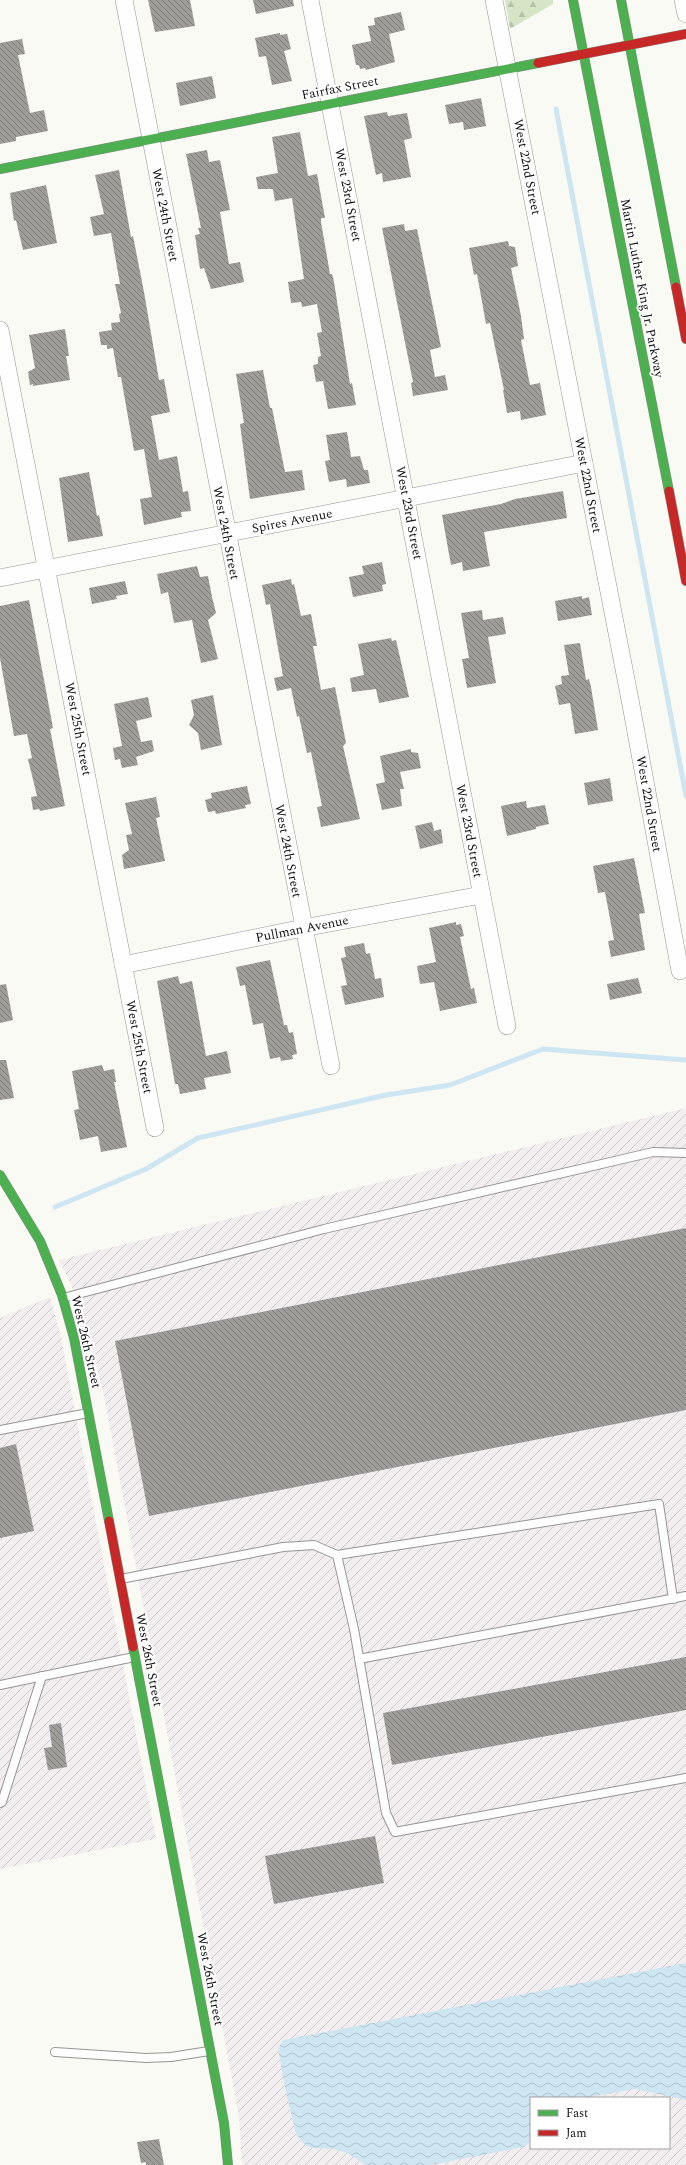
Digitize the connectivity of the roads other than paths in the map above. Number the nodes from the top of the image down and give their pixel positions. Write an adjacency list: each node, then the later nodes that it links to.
1 (124, 0): 13 (street, West 24th Street)
2 (310, 0): 12 (street, West 23rd Street)
3 (494, 0): 11 (street, West 22nd Street)
4 (573, 0): 10 (main road, Martin Luther King Jr. Parkway)
5 (620, 0): 9 (main road)
6 (683, 0): 7 (street)
7 (686, 14)
8 (686, 34): 9 (main road, Fairfax Street)
9 (629, 44): 10 (main road, Fairfax Street); 16 (main road)
10 (582, 53): 11 (main road, Fairfax Street); 22 (main road, Martin Luther King Jr. Parkway)
11 (508, 68): 12 (main road, Fairfax Street); 17 (street, West 22nd Street)
12 (330, 103): 13 (main road, Fairfax Street); 18 (street, West 23rd Street)
13 (151, 139): 14 (main road, Fairfax Street); 19 (street, West 24th Street)
14 (0, 169)
15 (0, 330): 20 (street, West 25th Street)
16 (686, 339)
17 (584, 463): 18 (street, Spires Avenue); 26 (street, West 22nd Street)
18 (407, 499): 19 (street, Spires Avenue); 23 (street, West 23rd Street)
19 (226, 534): 20 (street, Spires Avenue); 24 (street, West 24th Street)
20 (47, 569): 21 (street, Spires Avenue); 25 (street, West 25th Street)
21 (0, 578)
22 (686, 581)
23 (481, 895): 24 (street, Pullman Avenue); 27 (street, West 23rd Street)
24 (303, 928): 25 (street, Pullman Avenue); 28 (street, West 24th Street)
25 (124, 965): 29 (street, West 25th Street)
26 (680, 971)
27 (507, 1026)
28 (331, 1066)
29 (155, 1128)
30 (686, 1153): 32 (lane)
31 (0, 1175): 32 (main road, West 26th Street)
32 (63, 1298): 33 (main road, West 26th Street)
33 (88, 1413): 34 (lane); 36 (main road, West 26th Street)
34 (0, 1430)
35 (337, 1555): 36 (lane); 38 (lane); 40 (lane)
36 (121, 1579): 39 (main road, West 26th Street)
37 (686, 1596): 38 (lane)
38 (673, 1599): 40 (lane)
39 (135, 1657): 41 (lane); 45 (main road, West 26th Street)
40 (359, 1660): 43 (lane)
41 (42, 1676): 42 (lane); 44 (lane)
42 (0, 1684)
43 (686, 1778)
44 (0, 1803)
45 (210, 2051): 46 (lane); 47 (main road, West 26th Street)
46 (54, 2052)
47 (228, 2165)

